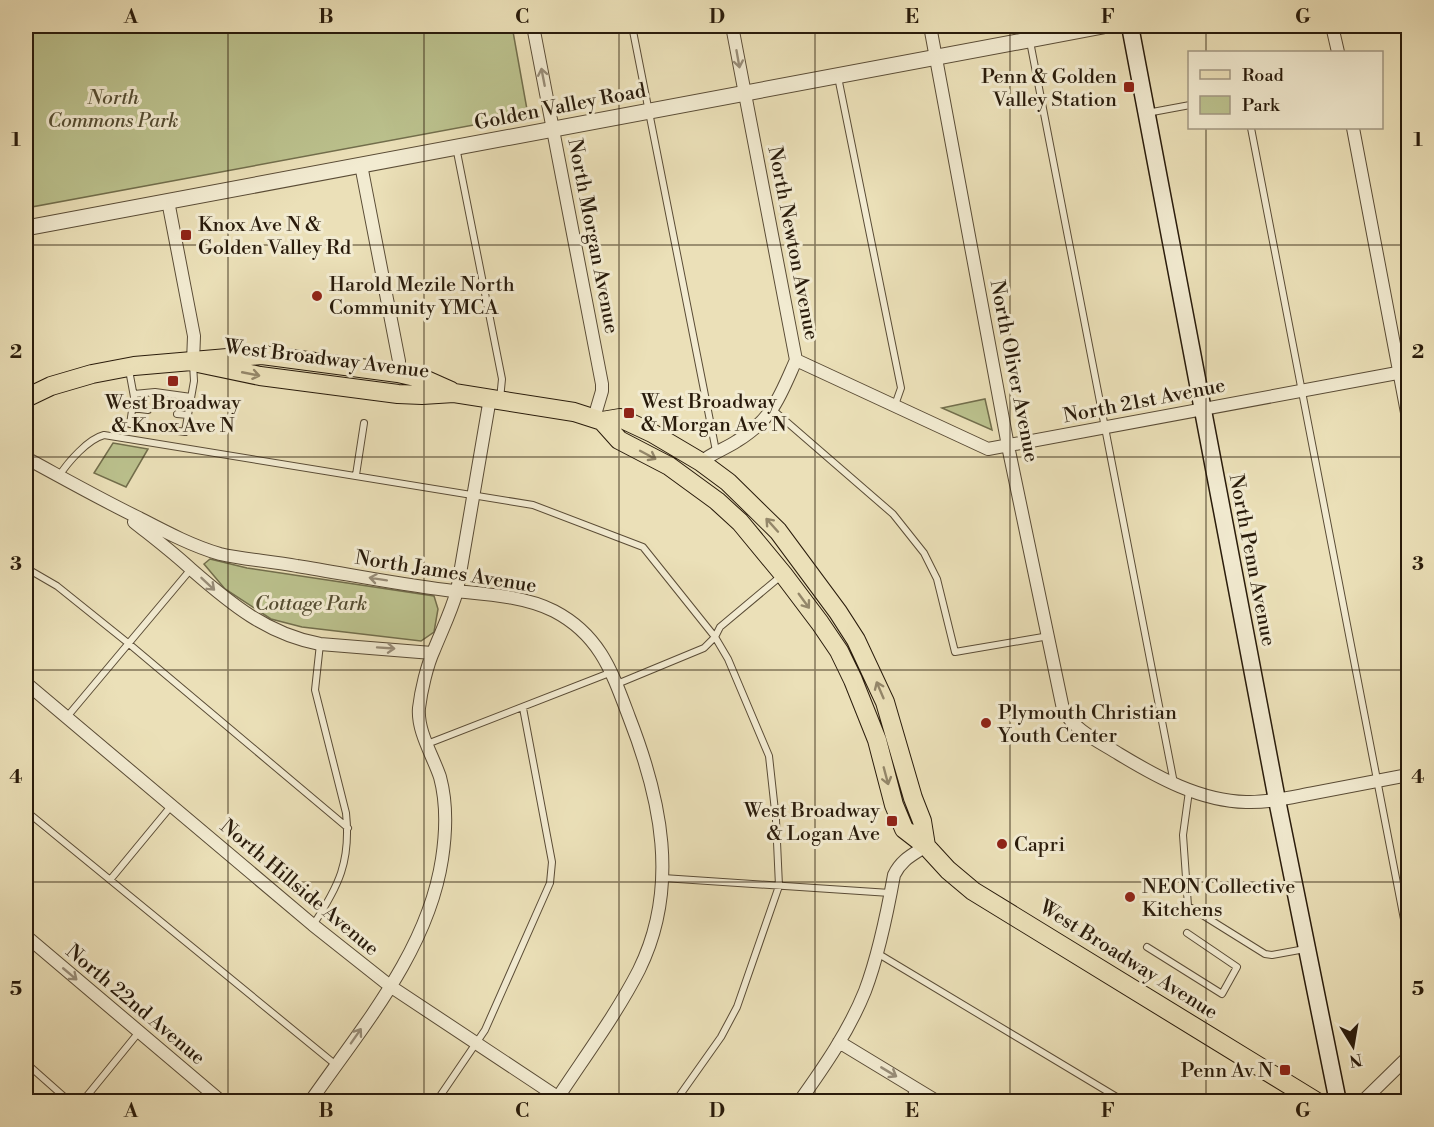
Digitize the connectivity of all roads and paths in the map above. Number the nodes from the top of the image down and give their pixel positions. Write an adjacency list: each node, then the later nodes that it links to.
1 (533, 26): 16 (street, North Morgan Avenue, one-way to 1)
2 (632, 26): 14 (lane)
3 (732, 26): 12 (street, North Newton Avenue, one-way to 12)
4 (930, 26): 10 (street, North Oliver Avenue)
5 (1103, 26): 8 (street, Golden Valley Road)
6 (1130, 26): 15 (main road, North Penn Avenue)
7 (1332, 26): 9 (street)
8 (1029, 32): 10 (street, Golden Valley Road); 44 (lane)
9 (1338, 51)
10 (936, 56): 11 (street, Golden Valley Road); 45 (street, North Oliver Avenue)
11 (837, 75): 12 (street, Golden Valley Road); 34 (lane)
12 (745, 92): 14 (street, Golden Valley Road); 23 (street, North Newton Avenue)
13 (1188, 105): 15 (lane)
14 (648, 111): 16 (street, Golden Valley Road); 46 (lane)
15 (1146, 113): 36 (main road, North Penn Avenue)
16 (553, 129): 19 (street, Golden Valley Road); 42 (street, North Morgan Avenue)
17 (1251, 129): 28 (lane)
18 (1353, 129): 26 (street)
19 (456, 147): 20 (street, Golden Valley Road); 33 (lane)
20 (361, 165): 21 (street, Golden Valley Road); 27 (street)
21 (168, 201): 22 (street, Golden Valley Road); 24 (street)
22 (26, 228)
23 (796, 360): 34 (street, North 21st Avenue); 38 (street, North Newton Avenue)
24 (194, 362): 25 (main road, West Broadway Avenue); 27 (main road, West Broadway Avenue); 29 (main road, West Broadway Avenue, one-way to 29); 31 (lane)
25 (128, 367): 30 (lane); 32 (main road, West Broadway Avenue)
26 (1404, 372): 28 (street, North 21st Avenue); 41 (street)
27 (398, 373): 29 (main road, West Broadway Avenue)
28 (1302, 391): 36 (street, North 21st Avenue); 70 (lane)
29 (454, 393): 33 (main road, West Broadway Avenue)
30 (134, 394): 31 (lane); 35 (lane)
31 (191, 397): 40 (lane)
32 (26, 398)
33 (495, 399): 42 (main road, West Broadway Avenue); 51 (street)
34 (895, 405): 45 (street, North 21st Avenue)
35 (132, 408): 37 (lane); 40 (lane)
36 (1203, 409): 44 (street, North 21st Avenue); 73 (main road, North Penn Avenue)
37 (148, 410)
38 (773, 410): 46 (street, North Newton Avenue); 57 (lane)
39 (177, 414): 40 (lane)
40 (188, 416)
41 (1408, 418)
42 (598, 420): 48 (main road, West Broadway Avenue); 55 (main road, West Broadway Avenue, one-way to 55)
43 (364, 423): 49 (lane)
44 (1106, 427): 45 (street, North 21st Avenue); 71 (lane)
45 (1008, 446): 57 (street, North Oliver Avenue)
46 (716, 451): 48 (street, North Newton Avenue)
47 (26, 458): 50 (street, North James Avenue)
48 (700, 462): 59 (main road, West Broadway Avenue, one-way to 48)
49 (356, 475): 50 (lane); 51 (lane)
50 (59, 476): 52 (street, North James Avenue)
51 (472, 494): 56 (street); 58 (lane)
52 (115, 506): 54 (street, North James Avenue); 56 (street, North James Avenue, one-way to 52)
53 (26, 568): 60 (lane)
54 (191, 569): 60 (lane); 61 (street, North James Avenue, one-way to 61)
55 (783, 574): 58 (lane); 62 (main road, West Broadway Avenue, one-way to 62)
56 (457, 591): 63 (street); 64 (street, North James Avenue)
57 (1049, 636): 71 (street, North Oliver Avenue)
58 (715, 638): 64 (lane); 80 (lane)
59 (856, 640): 62 (lane); 77 (main road, West Broadway Avenue, one-way to 59)
60 (128, 643): 67 (lane); 76 (lane)
61 (320, 644): 63 (street, North James Avenue, one-way to 63); 76 (lane)
62 (838, 651): 77 (main road, West Broadway Avenue, one-way to 77)
63 (432, 652): 68 (street)
64 (614, 678): 66 (lane); 78 (street, North James Avenue)
65 (26, 683): 67 (street, North Hillside Avenue)
66 (523, 708): 68 (lane); 91 (lane)
67 (66, 718): 74 (street, North Hillside Avenue)
68 (427, 745): 89 (street)
69 (1408, 776): 70 (street)
70 (1378, 781): 73 (street); 85 (lane)
71 (1174, 784): 72 (street)
72 (1190, 790): 73 (street); 87 (lane)
73 (1277, 800): 87 (main road, North Penn Avenue)
74 (172, 806): 79 (lane); 82 (street, North Hillside Avenue)
75 (26, 811): 79 (lane)
76 (348, 828): 82 (lane)
77 (926, 846): 81 (street); 108 (main road, West Broadway Avenue)
78 (663, 878): 80 (lane); 97 (street, North James Avenue)
79 (110, 880): 95 (lane)
80 (778, 886): 81 (lane); 103 (lane)
81 (891, 893): 88 (street)
82 (313, 925): 89 (street, North Hillside Avenue)
83 (1187, 933): 86 (lane)
84 (26, 936): 90 (street, North 22nd Avenue, one-way to 90)
85 (1408, 940)
86 (1147, 947)
87 (1307, 948): 109 (main road, North Penn Avenue)
88 (877, 952): 92 (street); 107 (lane)
89 (390, 986): 91 (street, North Hillside Avenue); 95 (street, one-way to 89)
90 (139, 1032): 99 (lane); 100 (street, North 22nd Avenue)
91 (475, 1042): 97 (street, North Hillside Avenue); 102 (lane)
92 (839, 1042): 96 (street, one-way to 96); 104 (street)
93 (1408, 1057): 110 (street)
94 (26, 1063): 98 (lane)
95 (336, 1065): 101 (street)
96 (915, 1087): 105 (lane); 106 (street)
97 (559, 1100)
98 (70, 1101)
99 (81, 1101)
100 (222, 1101)
101 (310, 1101)
102 (436, 1101)
103 (675, 1101)
104 (799, 1101)
105 (907, 1101)
106 (938, 1101)
107 (1125, 1101)
108 (1317, 1101)
109 (1338, 1101)
110 (1362, 1101)

